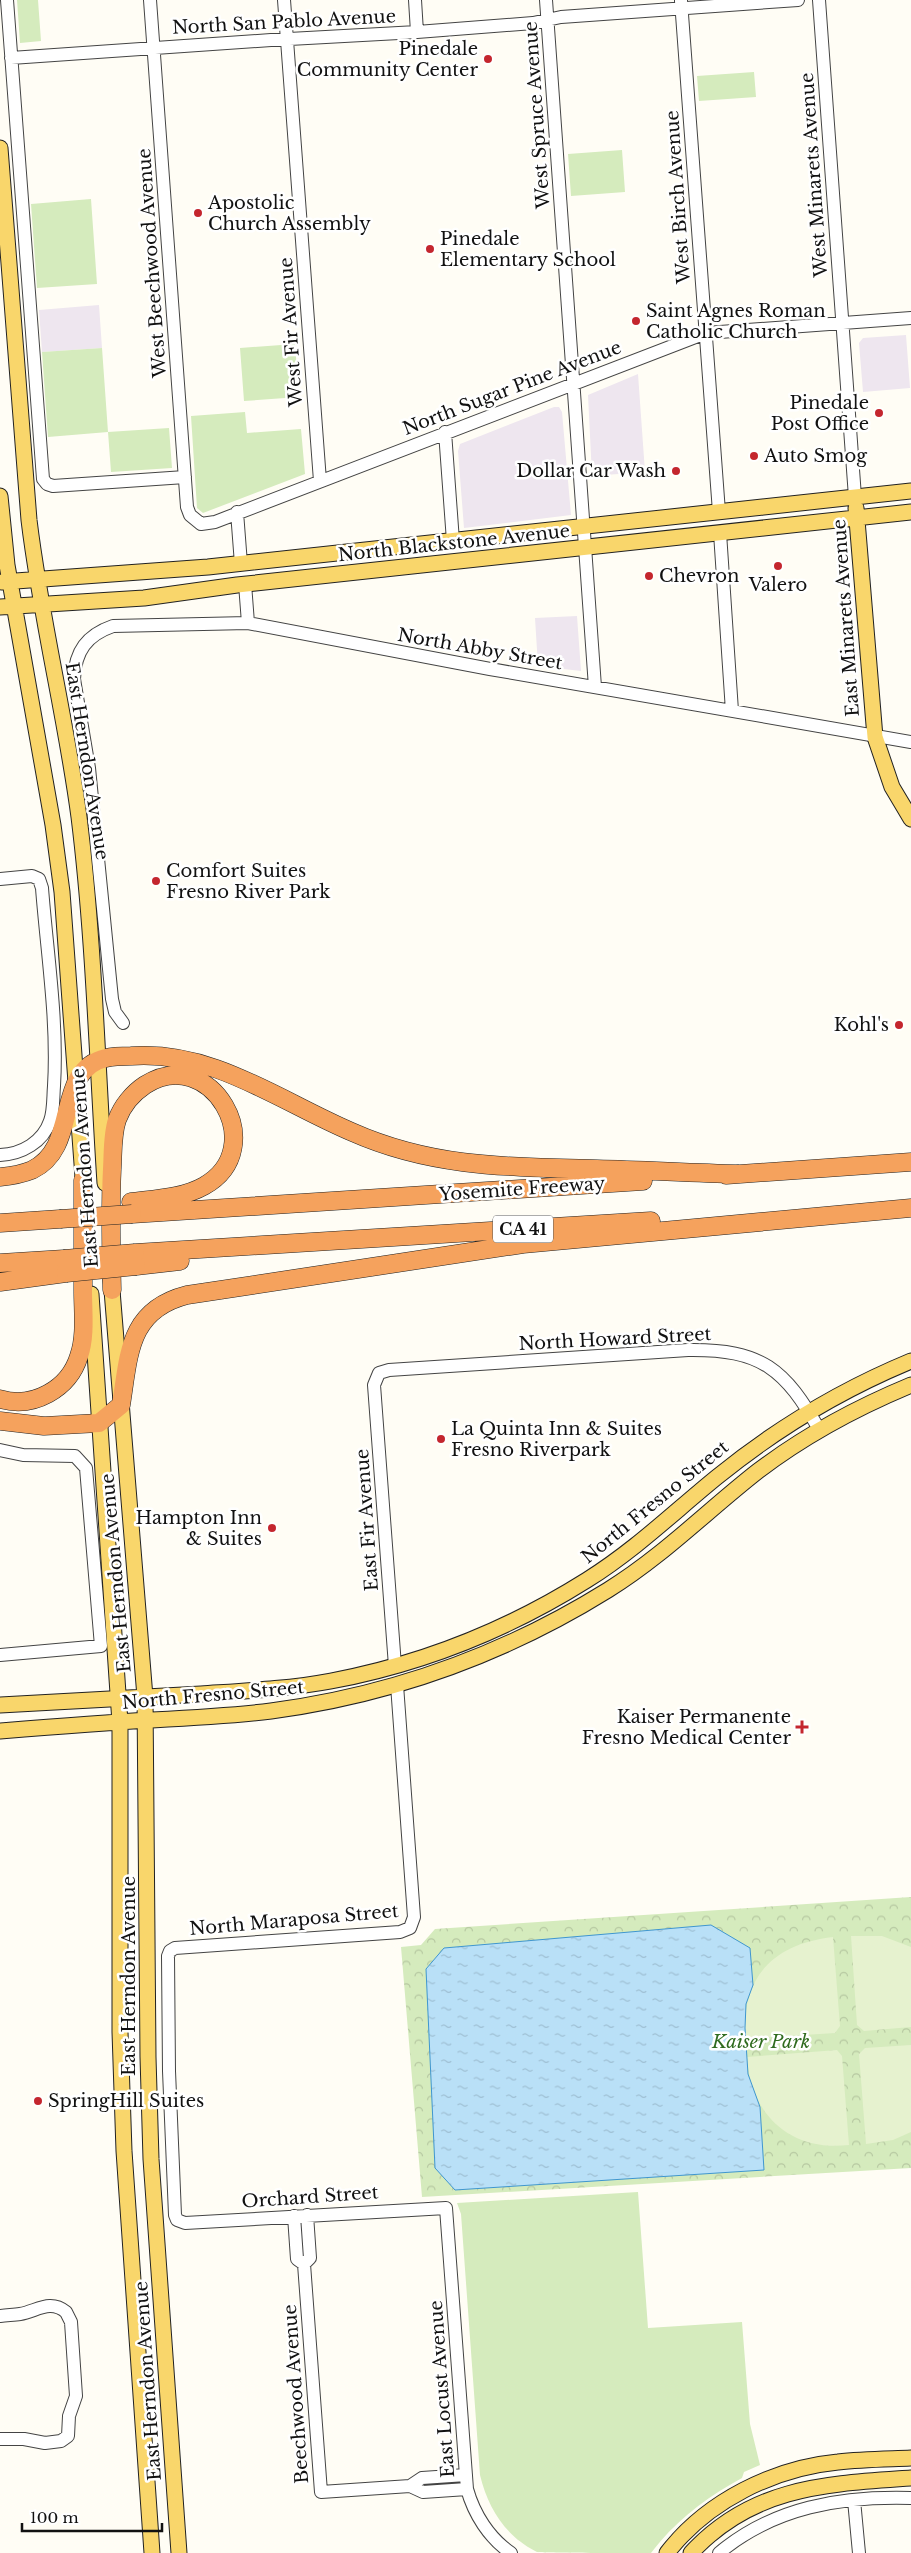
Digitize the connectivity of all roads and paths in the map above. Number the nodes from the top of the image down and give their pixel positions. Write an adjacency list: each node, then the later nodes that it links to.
1 (7, 0): 13 (street)
2 (150, 0): 12 (street, West Beechwood Avenue)
3 (284, 0): 11 (street, West Fir Avenue)
4 (415, 0): 10 (street)
5 (546, 0): 9 (street, West Spruce Avenue)
6 (798, 0): 8 (street, North San Pablo Avenue)
7 (819, 0): 16 (street, West Minarets Avenue)
8 (681, 4): 9 (street, North San Pablo Avenue); 17 (street, West Birch Avenue)
9 (548, 19): 10 (street, North San Pablo Avenue); 18 (street, West Spruce Avenue)
10 (417, 32): 11 (street, North San Pablo Avenue)
11 (287, 39): 12 (street, North San Pablo Avenue); 21 (street, West Fir Avenue)
12 (154, 47): 13 (street, North San Pablo Avenue); 20 (street, West Beechwood Avenue)
13 (11, 58): 20 (street)
14 (0, 148): 38 (main road, East Herndon Avenue)
15 (911, 318): 16 (street, North Sugar Pine Avenue)
16 (842, 323): 17 (street, North Sugar Pine Avenue); 24 (street, West Minarets Avenue)
17 (706, 333): 18 (street, North Sugar Pine Avenue); 26 (street, West Birch Avenue)
18 (574, 382): 19 (street, North Sugar Pine Avenue); 30 (street, West Spruce Avenue)
19 (445, 432): 21 (street, North Sugar Pine Avenue); 32 (street)
20 (185, 477): 29 (street, West Beechwood Avenue)
21 (320, 481): 25 (street, North Sugar Pine Avenue)
22 (911, 491): 24 (main road, North Blackstone Avenue)
23 (0, 496): 39 (main road, East Herndon Avenue)
24 (855, 497): 26 (main road, North Blackstone Avenue); 28 (main road, East Minarets Avenue)
25 (237, 512): 29 (street, North Sugar Pine Avenue); 35 (street)
26 (719, 512): 30 (main road, North Blackstone Avenue)
27 (911, 512): 28 (main road, North Blackstone Avenue)
28 (857, 518): 31 (main road, North Blackstone Avenue); 44 (main road, East Minarets Avenue)
29 (195, 522)
30 (585, 526): 32 (main road, North Blackstone Avenue); 33 (street, West Spruce Avenue)
31 (720, 532): 33 (main road, North Blackstone Avenue); 43 (street)
32 (453, 541): 34 (main road, North Blackstone Avenue); 36 (main road)
33 (585, 547): 36 (main road, North Blackstone Avenue); 42 (street, West Spruce Avenue)
34 (356, 551): 35 (main road, North Blackstone Avenue); 37 (main road)
35 (241, 564): 38 (main road, North Blackstone Avenue); 40 (main road)
36 (406, 567): 37 (main road, North Blackstone Avenue)
37 (245, 584): 40 (main road, North Blackstone Avenue); 41 (street)
38 (40, 593): 39 (main road, North Blackstone Avenue); 39 (main road, North Blackstone Avenue); 40 (main road, North Blackstone Avenue); 49 (main road, East Herndon Avenue)
39 (8, 594): 50 (main road, East Herndon Avenue)
40 (161, 596)
41 (248, 624): 42 (street, North Abby Street); 48 (street, North Abby Street)
42 (595, 687): 43 (street, North Abby Street)
43 (732, 711): 44 (street, North Abby Street)
44 (875, 737): 45 (street, North Abby Street); 46 (main road, East Minarets Avenue)
45 (911, 742)
46 (911, 819)
47 (0, 879): 51 (street)
48 (123, 1023)
49 (97, 1061): 50 (highway); 53 (highway); 64 (main road, East Herndon Avenue)
50 (76, 1082): 54 (highway); 55 (main road, East Herndon Avenue)
51 (0, 1155)
52 (911, 1162): 53 (highway, Yosemite Freeway / CA 41)
53 (738, 1174): 57 (highway, Yosemite Freeway / CA 41)
54 (0, 1177)
55 (83, 1180): 68 (highway); 72 (main road, East Herndon Avenue)
56 (911, 1206): 62 (highway, CA 41, bridge); 69 (highway)
57 (132, 1208): 58 (highway); 64 (highway)
58 (59, 1213): 59 (highway); 60 (highway)
59 (0, 1214)
60 (0, 1223)
61 (0, 1263): 62 (highway, CA 41)
62 (65, 1266): 63 (highway)
63 (0, 1282)
64 (112, 1290): 69 (main road, East Herndon Avenue)
65 (911, 1361): 70 (main road, North Fresno Street)
66 (379, 1373): 70 (street, North Howard Street); 77 (street, East Fir Avenue)
67 (911, 1385): 73 (main road, North Fresno Street)
68 (0, 1399)
69 (121, 1405): 72 (highway); 79 (main road, East Herndon Avenue)
70 (809, 1412): 73 (street, North Howard Street); 75 (main road, North Fresno Street)
71 (0, 1420): 72 (highway)
72 (99, 1423): 80 (main road, East Herndon Avenue)
73 (820, 1431): 78 (main road, North Fresno Street)
74 (0, 1450): 76 (street)
75 (470, 1640): 77 (main road, North Fresno Street); 78 (main road)
76 (0, 1655)
77 (395, 1666): 79 (main road, North Fresno Street); 82 (main road)
78 (397, 1685): 82 (main road, North Fresno Street); 88 (street, North Maraposa Street)
79 (145, 1697): 80 (main road, North Fresno Street); 83 (main road, East Herndon Avenue)
80 (119, 1698): 81 (main road, North Fresno Street); 84 (main road, East Herndon Avenue)
81 (0, 1704)
82 (298, 1707): 83 (main road, North Fresno Street)
83 (146, 1720): 84 (main road, North Fresno Street); 100 (main road, East Herndon Avenue)
84 (120, 1722): 85 (main road, North Fresno Street); 99 (main road, East Herndon Avenue)
85 (0, 1731)
86 (446, 2208): 87 (street, Orchard Street); 92 (street, East Locust Avenue)
87 (301, 2215): 88 (street, Orchard Street); 95 (street, Beechwood Avenue)
88 (178, 2220)
89 (0, 2316): 90 (street)
90 (0, 2439)
91 (911, 2458): 93 (main road)
92 (466, 2476): 95 (street, Beechwood Avenue); 96 (street, East Locust Avenue)
93 (773, 2477): 102 (main road); 103 (main road)
94 (911, 2478): 104 (main road)
95 (410, 2486): 96 (street, Beechwood Avenue)
96 (467, 2489): 101 (street, East Locust Avenue)
97 (911, 2498): 98 (street)
98 (854, 2500): 105 (street); 106 (street)
99 (152, 2553)
100 (179, 2553)
101 (511, 2553)
102 (667, 2553)
103 (684, 2553)
104 (691, 2553)
105 (719, 2553)
106 (859, 2553)

